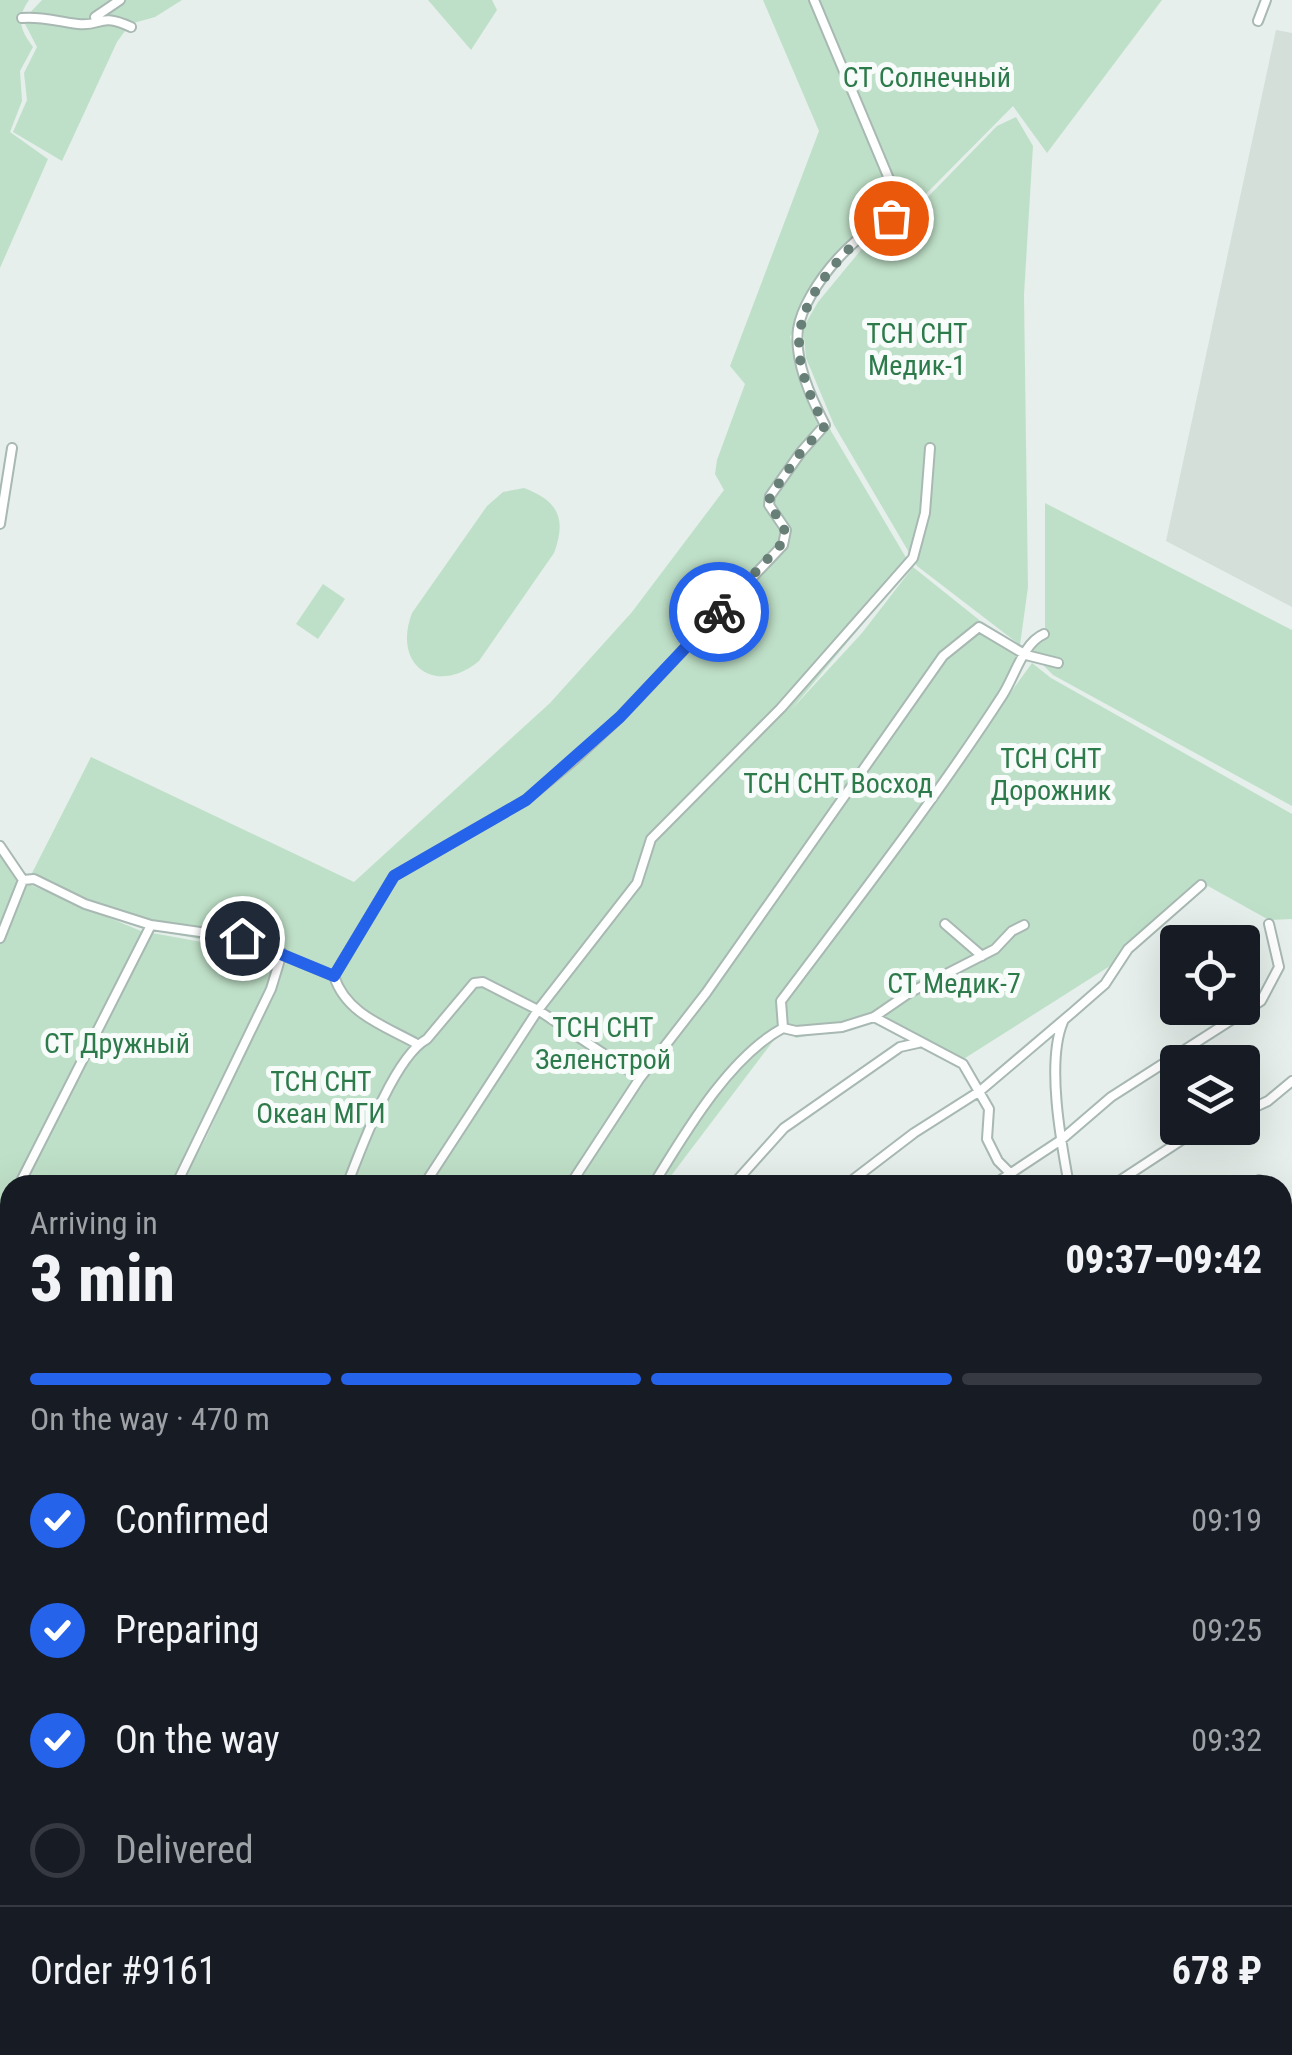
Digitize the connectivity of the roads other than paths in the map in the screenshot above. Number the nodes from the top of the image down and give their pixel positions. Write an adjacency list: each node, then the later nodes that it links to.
1 (120, 0): 5 (street); 7 (street)
2 (814, 0): 9 (street)
3 (1266, 0): 6 (street)
4 (22, 18): 7 (street)
5 (118, 20): 7 (street); 8 (street)
6 (1258, 21)
7 (83, 25)
8 (131, 27)
9 (904, 217): 10 (street); 27 (street)
10 (900, 238)
11 (12, 448): 13 (street)
12 (930, 448): 28 (street)
13 (0, 524)
14 (1044, 634): 15 (street)
15 (1026, 655): 16 (street); 31 (street); 34 (street)
16 (1058, 663)
17 (0, 846): 18 (street)
18 (22, 880): 22 (street); 24 (street)
19 (1201, 885): 30 (street)
20 (946, 924): 26 (street)
21 (1269, 924): 38 (street)
22 (151, 925): 25 (street); 41 (street)
23 (1024, 926): 26 (street)
24 (0, 938)
25 (282, 953): 27 (street); 42 (street)
26 (982, 956): 29 (street)
27 (334, 976): 33 (street)
28 (538, 1010): 33 (street); 34 (street); 44 (street)
29 (874, 1017): 31 (street); 32 (street)
30 (1065, 1018): 36 (street); 38 (street)
31 (784, 1028): 46 (street)
32 (918, 1043): 36 (street); 47 (street)
33 (417, 1044): 43 (street)
34 (640, 1078): 45 (street)
35 (1292, 1081): 37 (street)
36 (980, 1091): 40 (street); 48 (street)
37 (1260, 1105)
38 (1061, 1140): 40 (street); 50 (street)
39 (1174, 1145): 51 (street)
40 (1010, 1173): 49 (street)
41 (24, 1175)
42 (181, 1175)
43 (351, 1175)
44 (431, 1175)
45 (577, 1175)
46 (660, 1175)
47 (743, 1175)
48 (859, 1175)
49 (1007, 1175)
50 (1067, 1175)
51 (1128, 1175)

